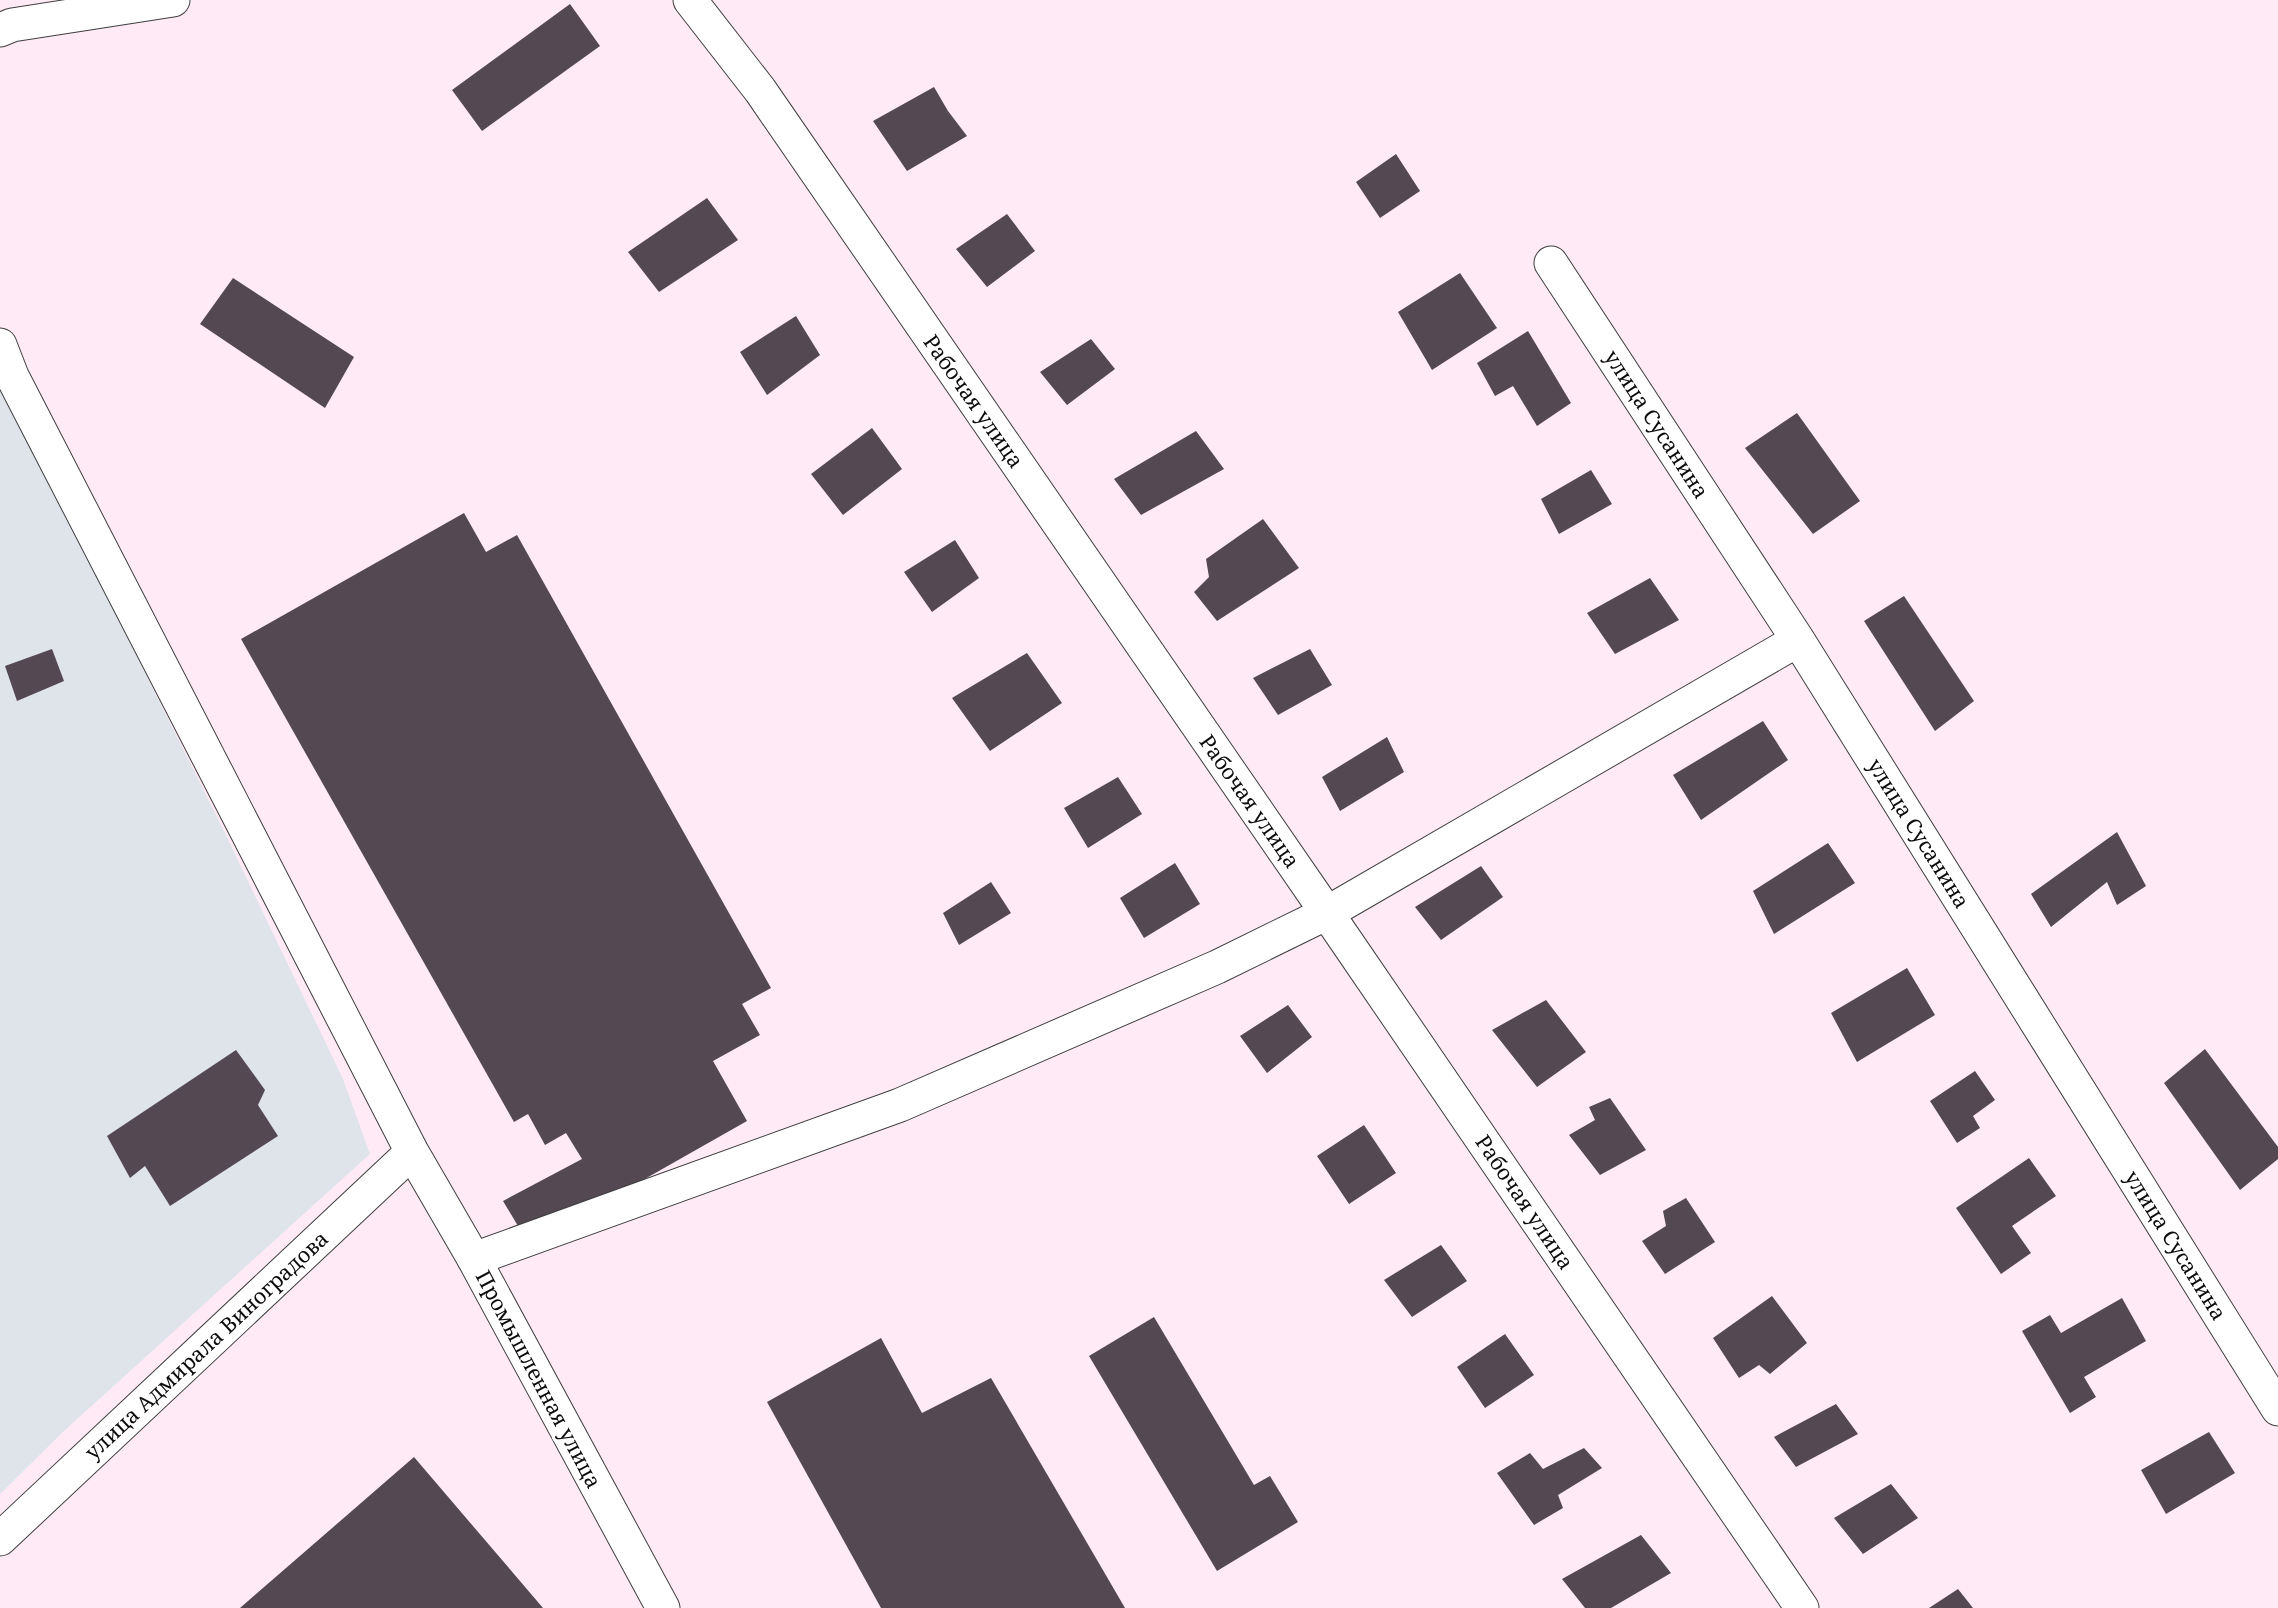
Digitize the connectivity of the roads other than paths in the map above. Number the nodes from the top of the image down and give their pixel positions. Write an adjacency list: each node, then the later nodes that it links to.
1 (173, 0): 3 (street)
2 (690, 0): 7 (street, Рабочая улица)
3 (0, 30)
4 (1551, 263): 6 (street, улица Сусанина)
5 (0, 345): 8 (street, Промышленная улица)
6 (1798, 640): 7 (street); 10 (street, улица Сусанина)
7 (1327, 912): 9 (street); 13 (street, Рабочая улица)
8 (412, 1152): 9 (street, Промышленная улица); 11 (street, улица Адмирала Виноградова)
9 (474, 1259): 12 (street, Промышленная улица)
10 (2278, 1409)
11 (0, 1539)
12 (663, 1608)
13 (1802, 1608)

